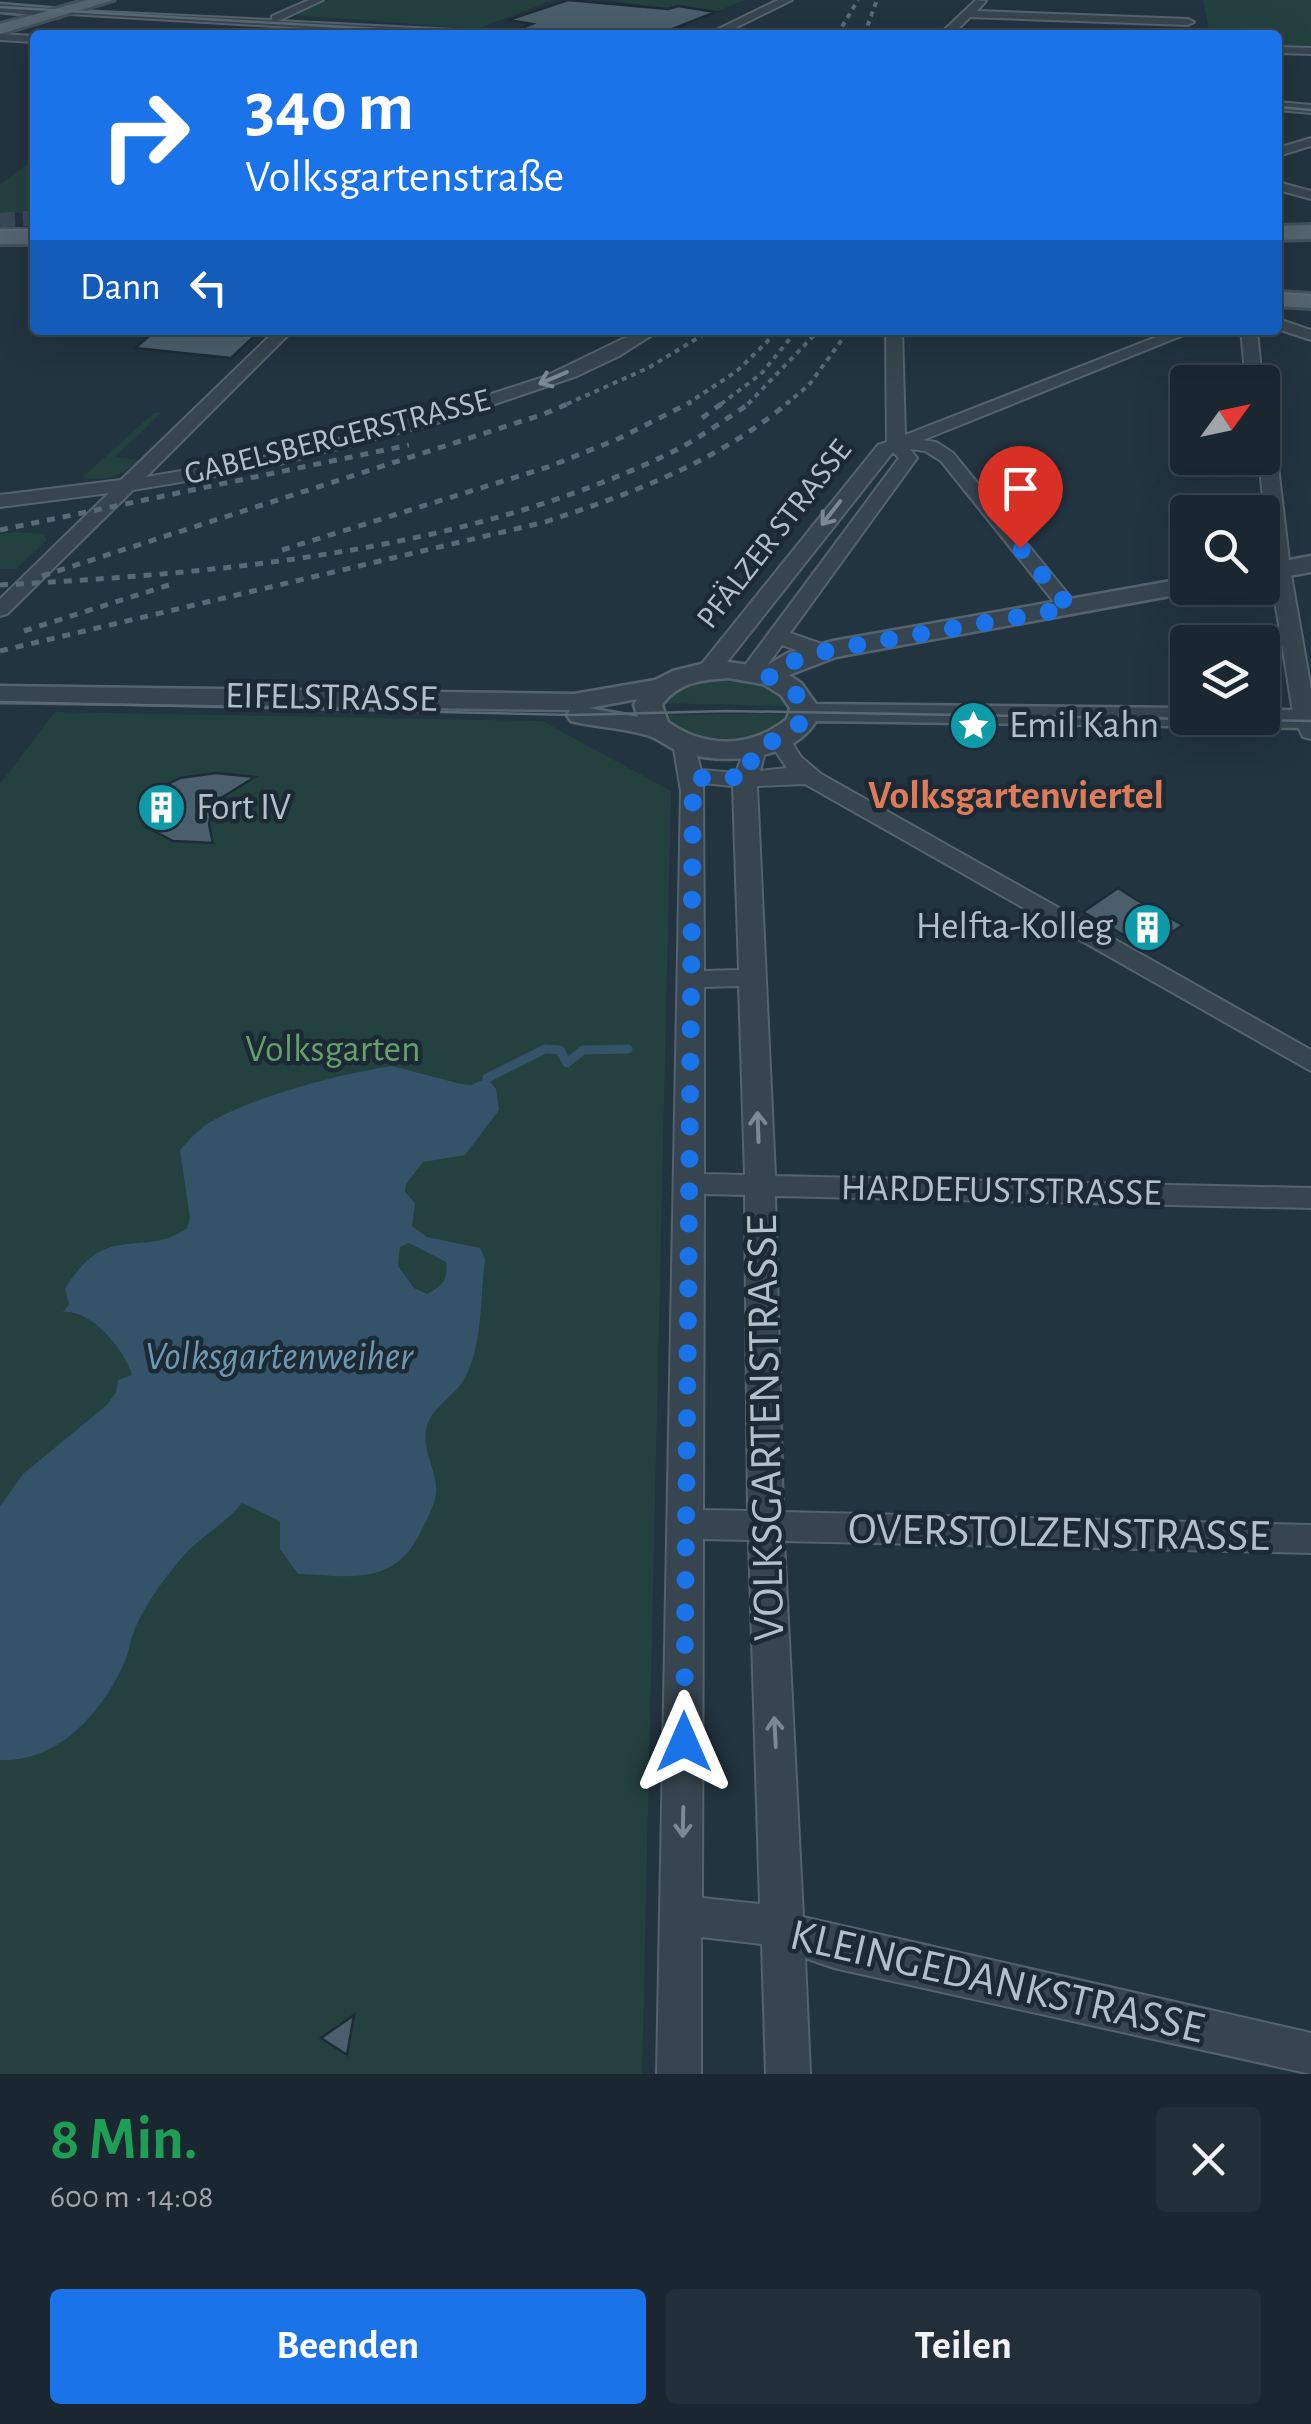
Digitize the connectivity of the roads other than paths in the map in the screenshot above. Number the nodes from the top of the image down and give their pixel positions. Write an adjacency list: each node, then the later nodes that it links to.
1 (106, 0): 5 (main road)
2 (318, 0): 10 (street)
3 (787, 0): 18 (street)
4 (982, 0): 9 (street)
5 (66, 6): 8 (main road); 12 (street); 14 (main road)
6 (203, 7): 10 (street)
7 (0, 8): 8 (street)
8 (34, 10): 11 (main road)
9 (967, 14): 13 (street); 19 (street)
10 (276, 18): 17 (street)
11 (0, 20)
12 (236, 23): 15 (street); 16 (street)
13 (1188, 23)
14 (0, 29)
15 (226, 30)
16 (380, 30)
17 (416, 30)
18 (723, 30)
19 (950, 30)
20 (0, 37): 21 (street)
21 (30, 39)
22 (1282, 50): 23 (street)
23 (1311, 51)
24 (1282, 106): 25 (street)
25 (1311, 108)
26 (1311, 142): 27 (street)
27 (1282, 151)
28 (1282, 187): 29 (street)
29 (1311, 194)
30 (0, 222): 31 (main road)
31 (30, 222)
32 (1282, 232): 33 (main road)
33 (1311, 232)
34 (0, 236): 35 (main road)
35 (30, 237)
36 (1282, 299): 37 (main road)
37 (1311, 301)
38 (1282, 325): 44 (street)
39 (281, 335): 47 (street)
40 (645, 335): 47 (street, GABELSBERGERSTRASSE, one-way to 47)
41 (894, 335): 46 (street)
42 (1175, 335): 46 (street, PFÄLZER STRASSE)
43 (1249, 335): 45 (street)
44 (1311, 336)
45 (1252, 365)
46 (896, 443): 53 (street); 55 (street, PFÄLZER STRASSE); 57 (street, PFÄLZER STRASSE, one-way to 57)
47 (128, 485): 48 (street, GABELSBERGERSTRASSE); 54 (street)
48 (0, 501)
49 (1311, 564): 50 (street)
50 (1280, 569)
51 (1170, 589): 53 (street)
52 (1279, 605): 65 (street)
53 (1070, 608): 56 (street)
54 (0, 610)
55 (775, 635): 56 (street); 58 (street, PFÄLZER STRASSE)
56 (822, 652): 58 (street)
57 (708, 671): 58 (street); 59 (street, EIFELSTRASSE)
58 (760, 674): 62 (street)
59 (661, 688): 60 (street, EIFELSTRASSE); 66 (street)
60 (0, 694)
61 (0, 702): 66 (street, EIFELSTRASSE)
62 (804, 712): 63 (street); 67 (street)
63 (1170, 718)
64 (1280, 723): 65 (street)
65 (1309, 724)
66 (671, 736): 67 (street, EIFELSTRASSE); 68 (street, VOLKSGARTENSTRASSE)
67 (767, 744): 69 (street); 70 (street, VOLKSGARTENSTRASSE)
68 (693, 779): 70 (street); 71 (street, VOLKSGARTENSTRASSE)
69 (813, 779): 70 (street); 73 (street)
70 (745, 781): 72 (street, VOLKSGARTENSTRASSE)
71 (688, 978): 72 (street); 74 (street, VOLKSGARTENSTRASSE)
72 (752, 978): 75 (street, VOLKSGARTENSTRASSE, one-way to 72)
73 (1311, 1062)
74 (692, 1184): 75 (street, HARDEFUSTSTRASSE); 77 (street, VOLKSGARTENSTRASSE)
75 (760, 1185): 76 (street, HARDEFUSTSTRASSE); 78 (street, VOLKSGARTENSTRASSE)
76 (1311, 1198)
77 (687, 1524): 78 (street, OVERSTOLZENSTRASSE); 80 (street, VOLKSGARTENSTRASSE, one-way to 80)
78 (766, 1527): 79 (street, OVERSTOLZENSTRASSE); 81 (street, VOLKSGARTENSTRASSE, one-way to 78)
79 (1311, 1539)
80 (683, 1916): 81 (street, KLEINGEDANKSTRASSE); 83 (street, VOLKSGARTENSTRASSE)
81 (784, 1932): 82 (street, KLEINGEDANKSTRASSE); 84 (street, VOLKSGARTENSTRASSE)
82 (1311, 2055)
83 (679, 2074)
84 (788, 2074)

